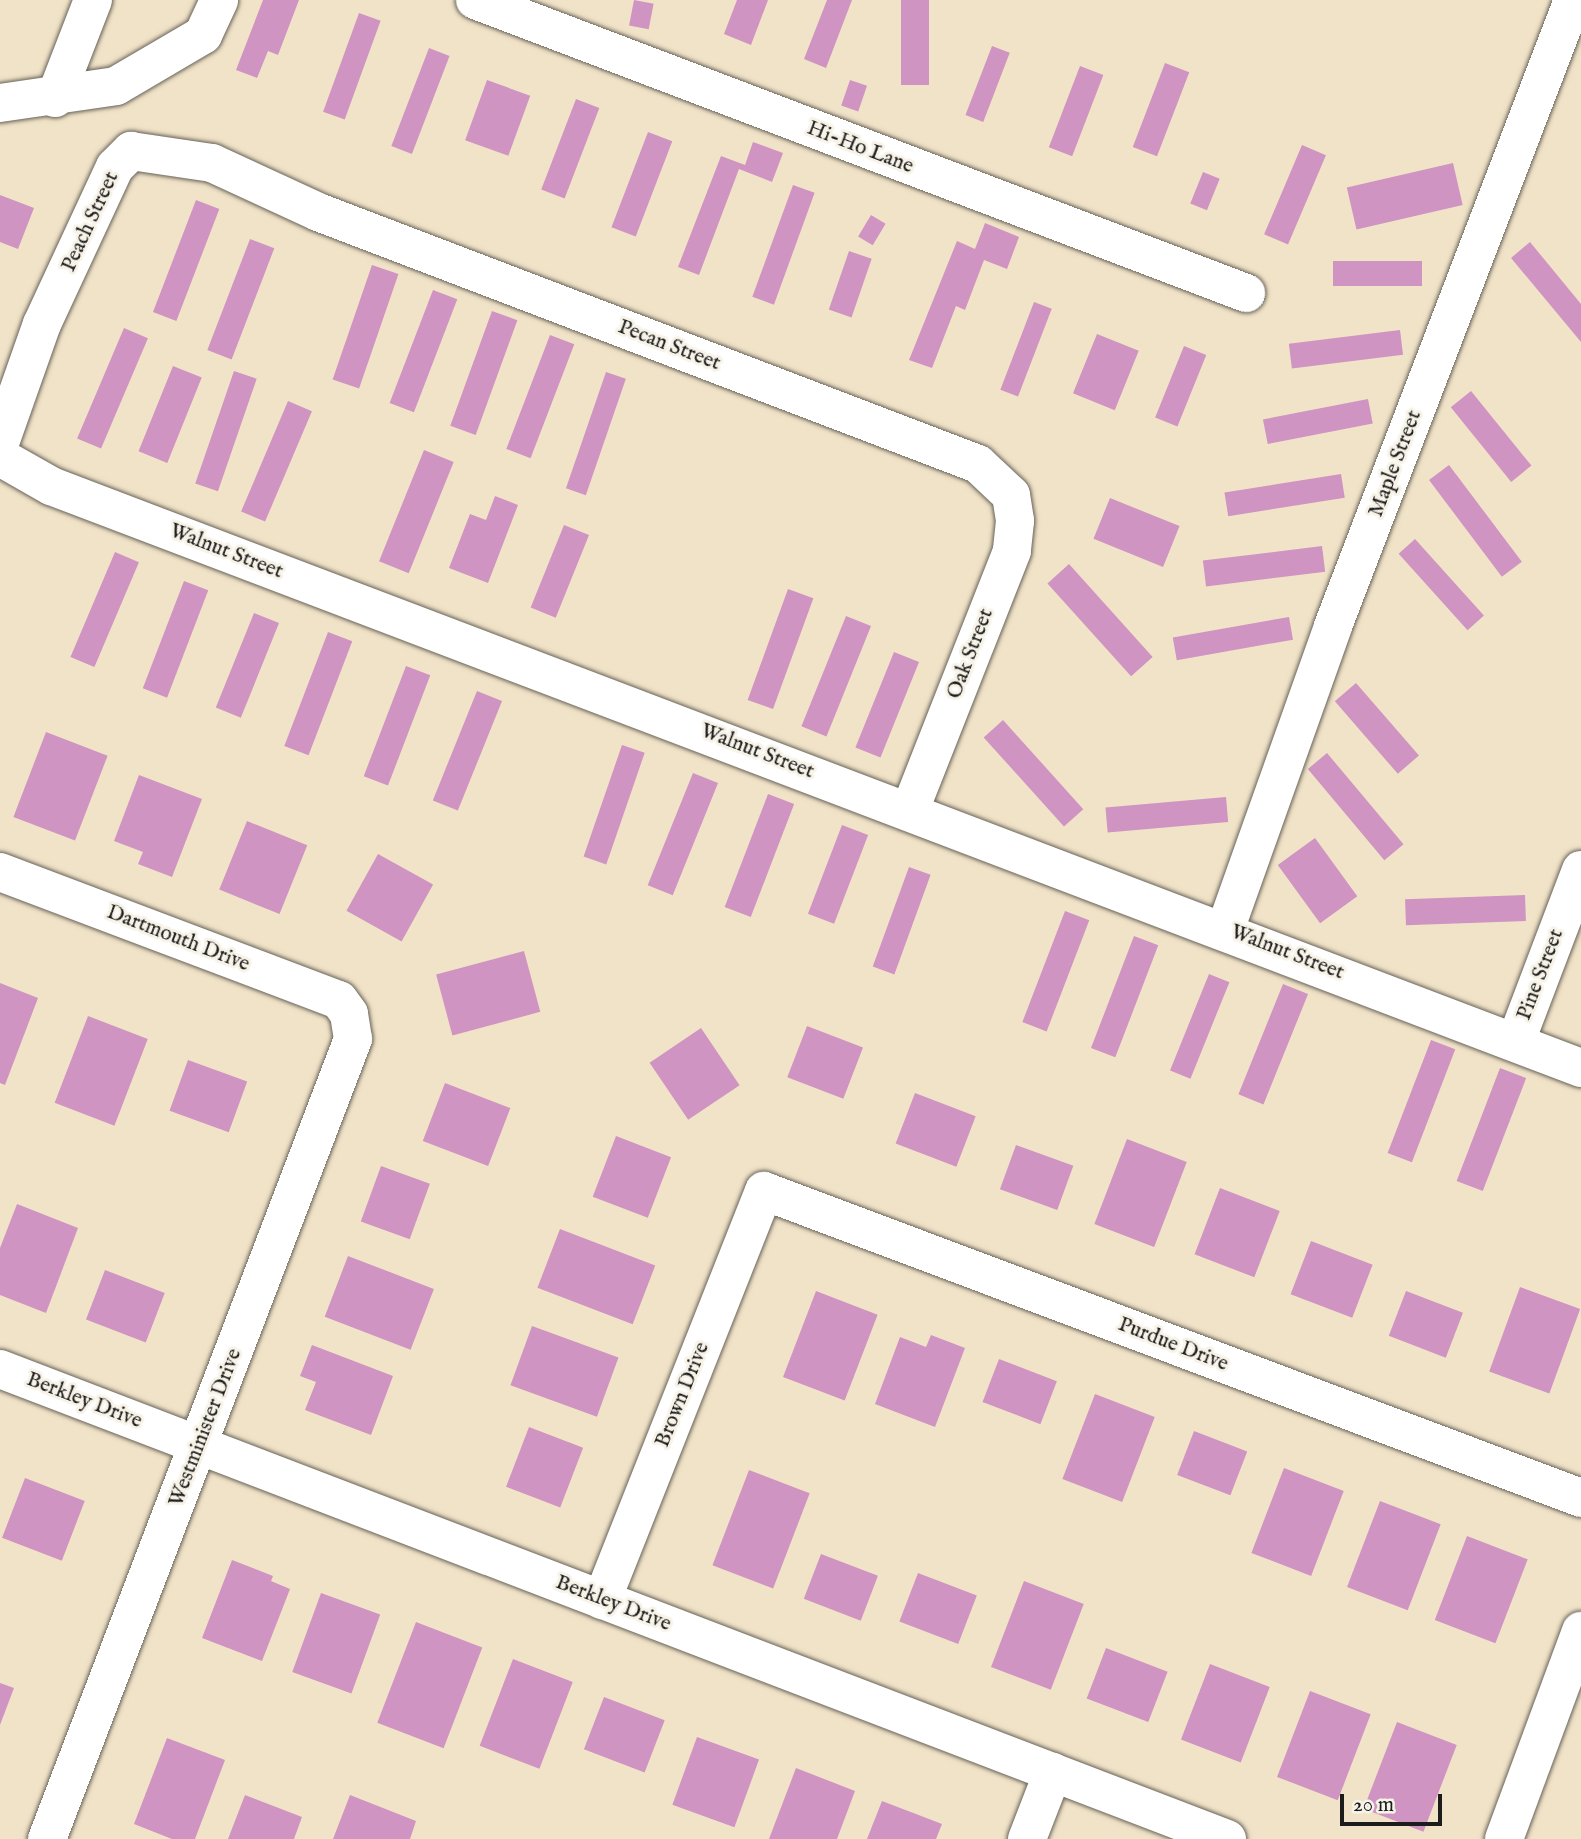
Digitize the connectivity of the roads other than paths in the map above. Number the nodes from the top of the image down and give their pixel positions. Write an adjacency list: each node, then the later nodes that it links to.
1 (93, 0): 5 (street)
2 (219, 0): 5 (street)
3 (475, 0): 8 (street, Hi-Ho Lane)
4 (1573, 0): 15 (street, Maple Street)
5 (55, 98): 6 (street)
6 (0, 103)
7 (318, 212): 9 (street, Peach Street); 11 (street, Pecan Street)
8 (1246, 293)
9 (0, 443)
10 (0, 457): 12 (street, Walnut Street)
11 (1011, 495): 12 (street, Oak Street)
12 (910, 810): 15 (street, Walnut Street)
13 (1581, 870): 17 (street, Pine Street)
14 (0, 872): 16 (street, Dartmouth Drive)
15 (1225, 930): 17 (street, Walnut Street)
16 (349, 1014): 21 (street, Westminister Drive)
17 (1516, 1041): 18 (street, Walnut Street)
18 (1581, 1068)
19 (764, 1191): 22 (street, Purdue Drive); 23 (street, Brown Drive)
20 (0, 1369): 21 (street, Berkley Drive)
21 (200, 1446): 23 (street, Berkley Drive); 26 (street, Westminister Drive)
22 (1581, 1499)
23 (602, 1600): 25 (street, Berkley Drive)
24 (1581, 1631): 29 (street)
25 (1052, 1772): 27 (street); 28 (street, Berkley Drive)
26 (47, 1839)
27 (1027, 1839)
28 (1227, 1839)
29 (1504, 1839)

